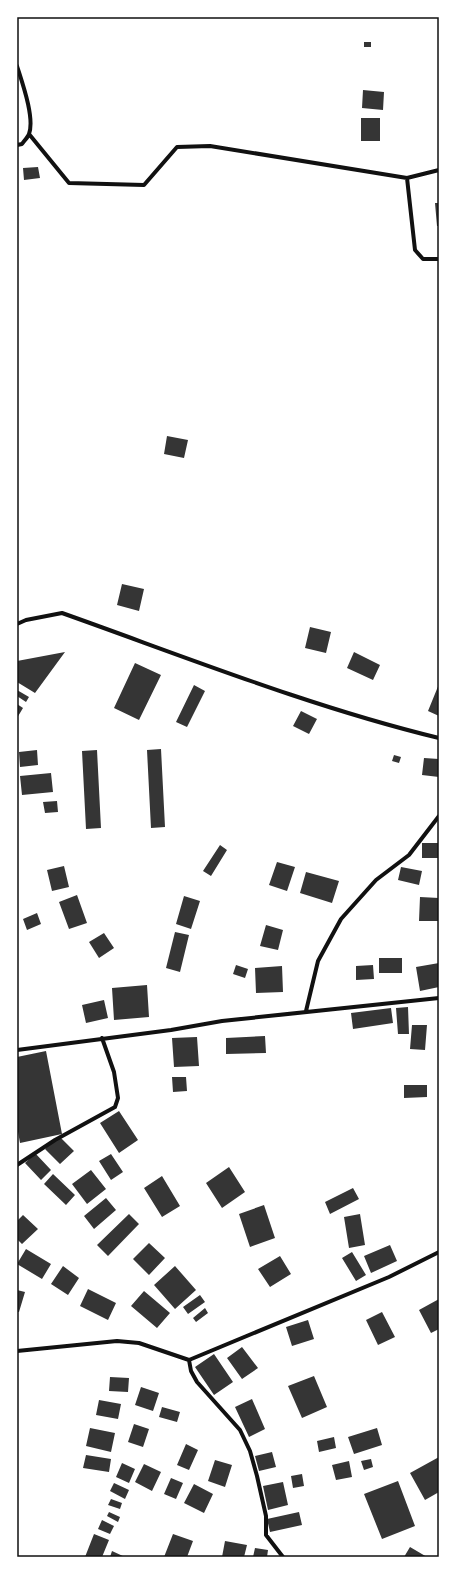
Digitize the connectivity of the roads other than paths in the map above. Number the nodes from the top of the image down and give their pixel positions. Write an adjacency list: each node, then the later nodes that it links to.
1 (17, 66): 2 (street)
2 (30, 134): 3 (street); 5 (street)
3 (17, 145)
4 (439, 170): 5 (street)
5 (407, 178): 6 (street)
6 (439, 259)
7 (17, 624): 8 (street)
8 (439, 738)
9 (439, 816): 11 (street)
10 (439, 998): 11 (street)
11 (306, 1011): 12 (street)
12 (102, 1038): 13 (street); 14 (street)
13 (17, 1050)
14 (17, 1165)
15 (439, 1252): 17 (street)
16 (17, 1351): 17 (street)
17 (189, 1360): 18 (street)
18 (283, 1557)

